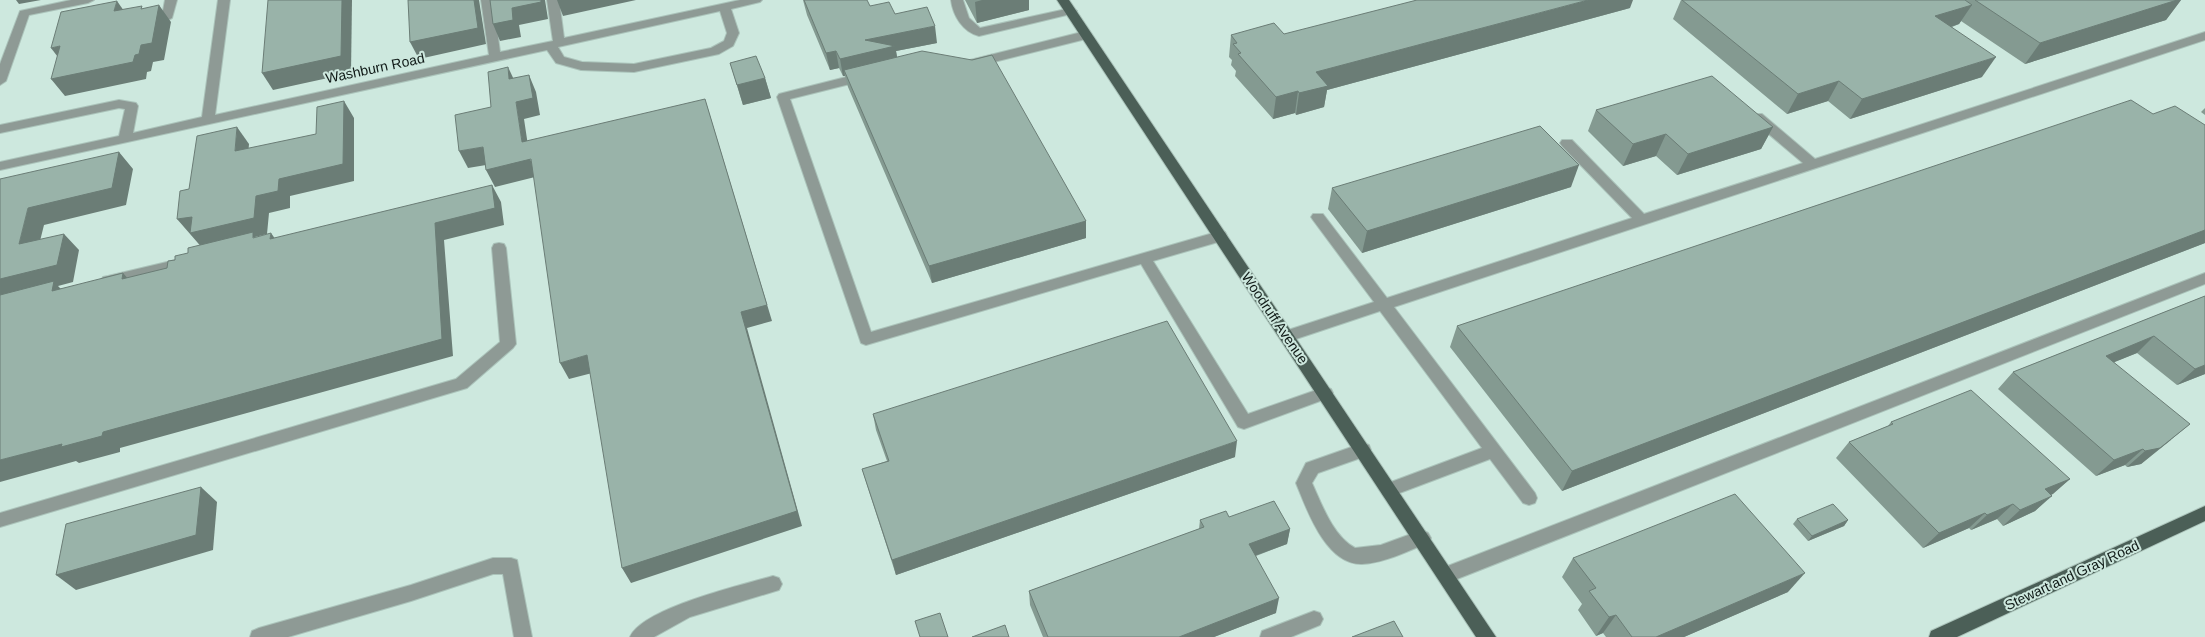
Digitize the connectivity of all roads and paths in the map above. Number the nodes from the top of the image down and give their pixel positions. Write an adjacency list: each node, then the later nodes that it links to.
1 (88, 0): 8 (street)
2 (170, 0): 11 (street)
3 (224, 0): 20 (street)
4 (487, 0): 15 (street)
5 (553, 0): 14 (street)
6 (753, 0): 10 (street, Washburn Road)
7 (957, 0): 9 (street)
8 (50, 4): 18 (street)
9 (1067, 6): 12 (main road, Woodruff Avenue)
10 (724, 7): 14 (street, Washburn Road); 14 (street)
11 (168, 16)
12 (1086, 35): 16 (street); 28 (main road, Woodruff Avenue)
13 (2205, 36): 24 (street)
14 (555, 44): 15 (street, Washburn Road)
15 (495, 57): 20 (street, Washburn Road)
16 (964, 65)
17 (877, 74): 31 (street)
18 (0, 81)
19 (1746, 108): 24 (street)
20 (208, 120): 22 (street, Washburn Road)
21 (0, 129): 22 (street)
22 (125, 138): 25 (street, Washburn Road)
23 (1567, 143): 27 (street)
24 (1813, 164): 27 (street)
25 (0, 166)
26 (1318, 217): 34 (street)
27 (1642, 220): 34 (street)
28 (1220, 236): 31 (street); 35 (main road, Woodruff Avenue)
29 (499, 248): 42 (street)
30 (201, 258): 33 (street)
31 (1144, 258): 36 (street)
32 (2205, 278): 44 (street)
33 (96, 285)
34 (1383, 304): 35 (street); 38 (street)
35 (1287, 336): 36 (main road, Woodruff Avenue)
36 (1325, 393): 37 (main road, Woodruff Avenue)
37 (1363, 450): 39 (main road, Woodruff Avenue); 43 (street)
38 (1494, 451): 39 (street); 40 (street)
39 (1390, 490): 43 (main road, Woodruff Avenue)
40 (1529, 498)
41 (2205, 513): 52 (main road, Stewart and Gray Road)
42 (0, 520)
43 (1422, 538): 44 (main road, Woodruff Avenue)
44 (1446, 575): 51 (main road, Woodruff Avenue)
45 (774, 584): 49 (street)
46 (1314, 619): 50 (street)
47 (259, 637): 48 (street)
48 (523, 637)
49 (639, 637)
50 (1269, 637)
51 (1487, 637)
52 (1938, 637)

